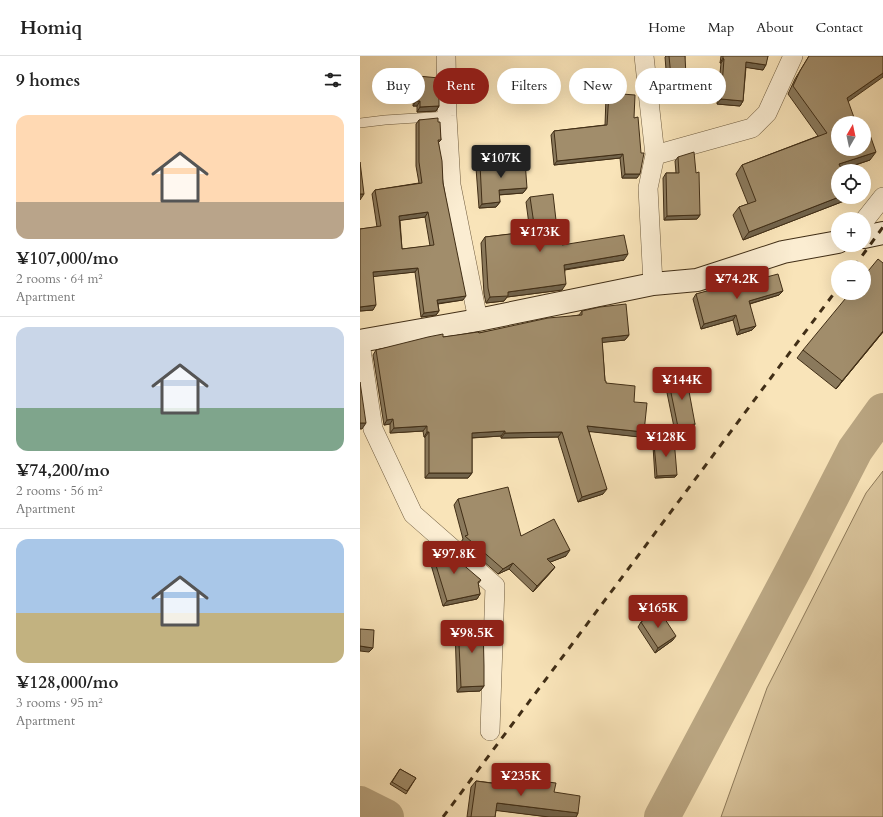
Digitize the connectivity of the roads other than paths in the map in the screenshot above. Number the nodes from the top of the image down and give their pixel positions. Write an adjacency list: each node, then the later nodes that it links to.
1 (446, 56): 4 (street)
2 (644, 56): 6 (street)
3 (793, 56): 6 (street)
4 (447, 116): 5 (lane); 13 (street)
5 (360, 123)
6 (655, 155): 12 (street)
7 (883, 197): 8 (street)
8 (871, 212)
9 (883, 233): 10 (street)
10 (871, 236)
11 (831, 243): 12 (street)
12 (653, 284): 13 (street)
13 (478, 320): 14 (street)
14 (360, 342): 15 (street)
15 (490, 731)

